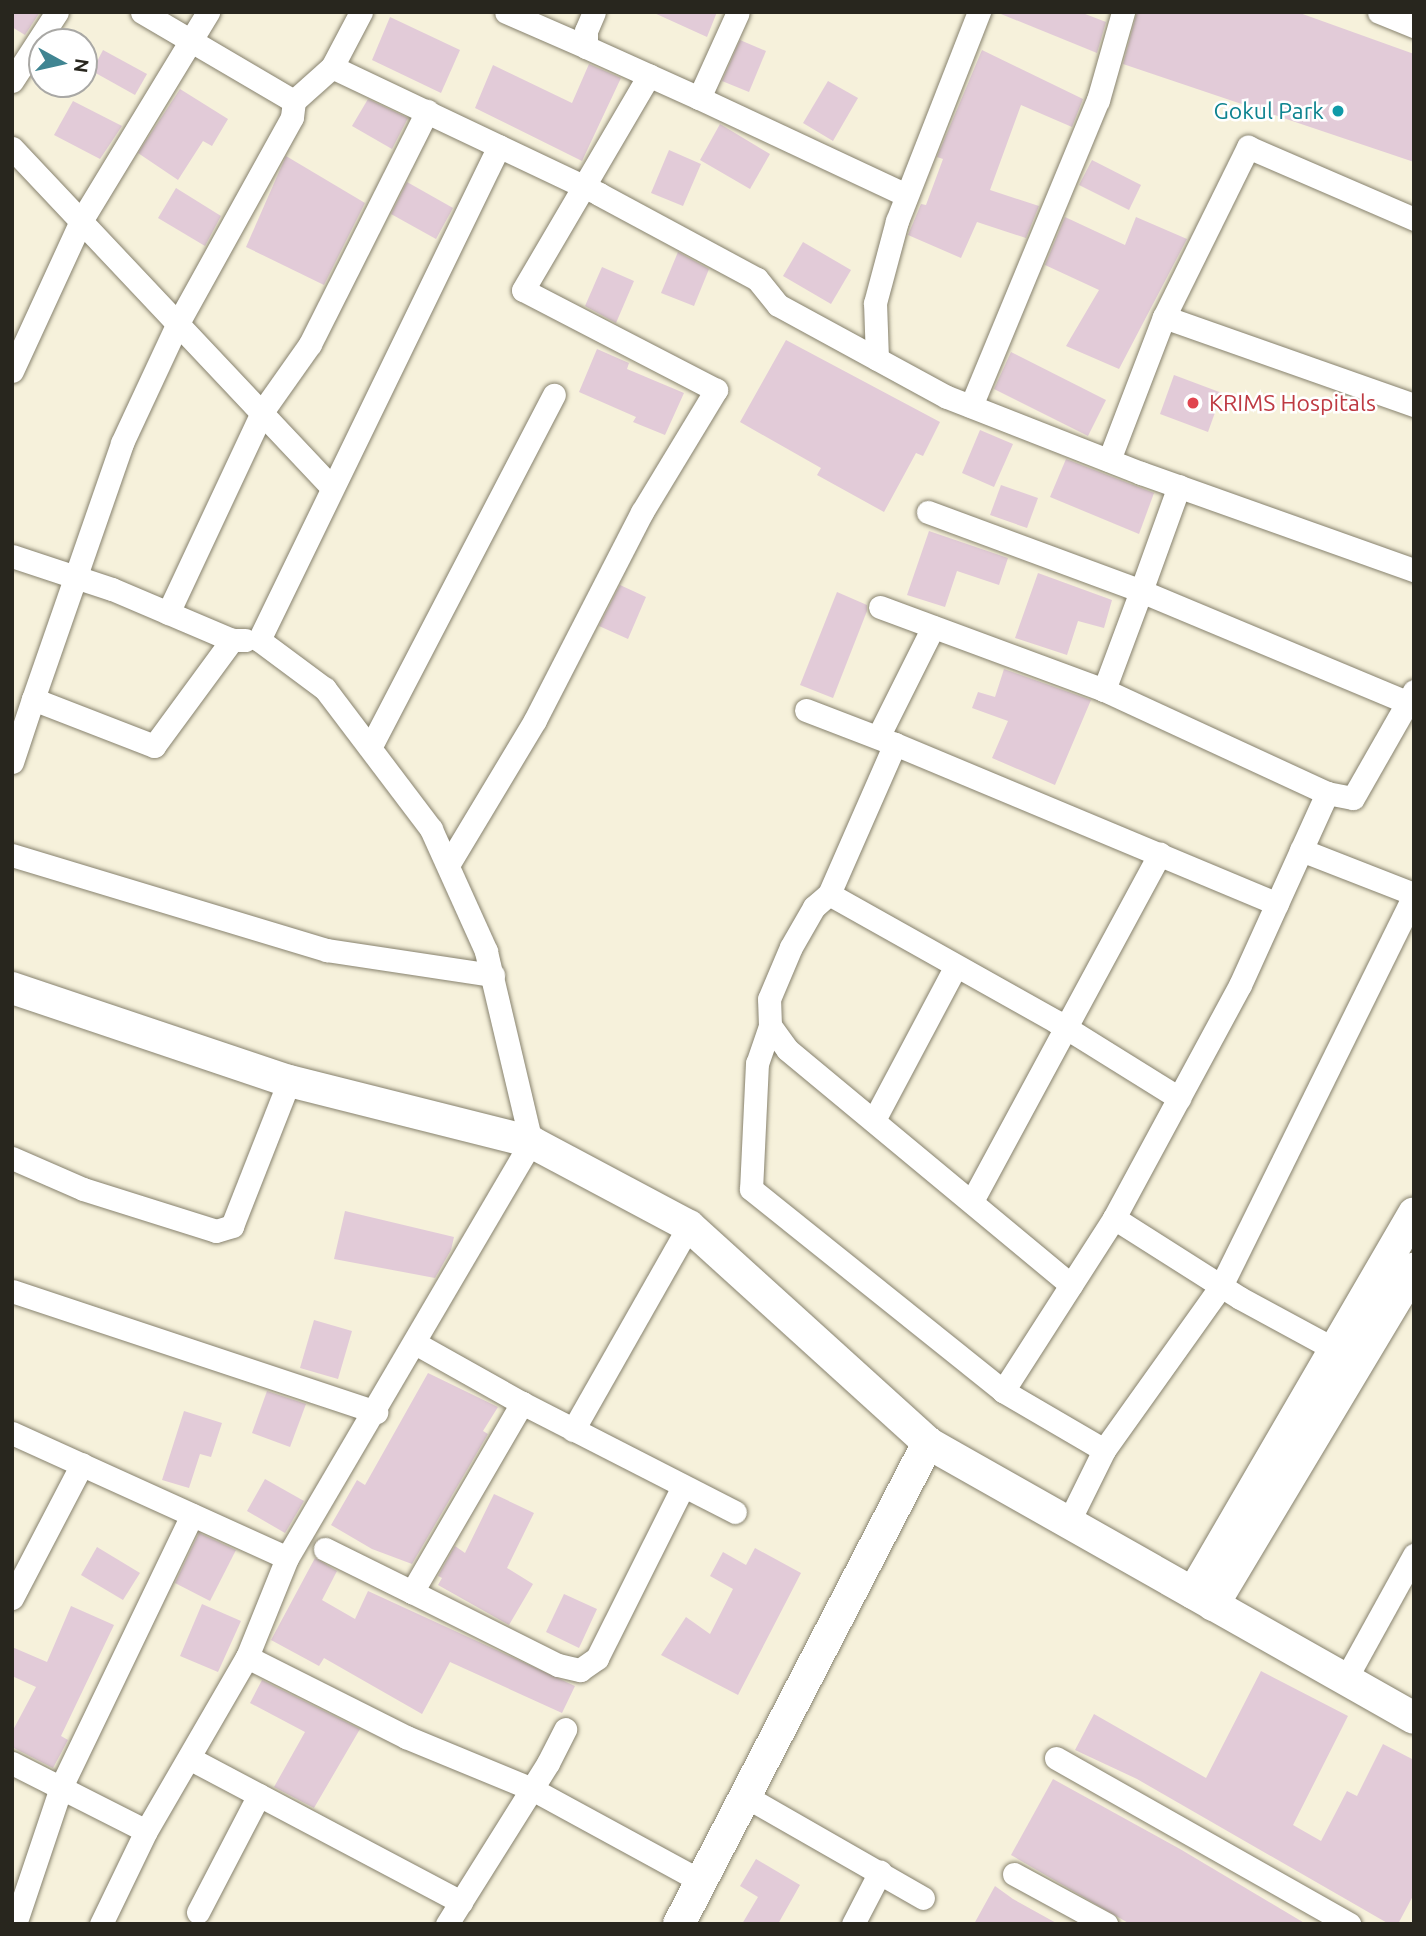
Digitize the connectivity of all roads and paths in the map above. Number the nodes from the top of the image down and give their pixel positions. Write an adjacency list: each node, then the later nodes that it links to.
1 (57, 12): 16 (street)
2 (142, 12): 12 (street)
3 (208, 12): 12 (street)
4 (361, 12): 14 (street)
5 (506, 12): 13 (street)
6 (594, 12): 13 (street)
7 (738, 12): 17 (street)
8 (1123, 12): 32 (street)
9 (1380, 12): 11 (street)
10 (974, 13): 23 (street)
11 (1414, 26)
12 (191, 41): 18 (street); 25 (street)
13 (586, 47): 15 (street)
14 (332, 67): 18 (street); 19 (street)
15 (649, 75): 17 (street); 22 (street)
16 (12, 81)
17 (699, 98): 23 (street)
18 (294, 101): 27 (street)
19 (427, 111): 20 (street); 33 (street)
20 (499, 146): 22 (street); 35 (street)
21 (12, 148): 25 (street)
22 (586, 187): 28 (street); 58 (street)
23 (906, 195): 28 (street)
24 (1414, 219): 26 (street)
25 (81, 221): 27 (street); 29 (street)
26 (1164, 317): 31 (street); 34 (street)
27 (178, 323): 33 (street); 40 (street)
28 (877, 359): 32 (street)
29 (12, 371)
30 (554, 395): 52 (street)
31 (1414, 405)
32 (971, 406): 34 (street)
33 (262, 412): 35 (street); 43 (street)
34 (1109, 460): 36 (street)
35 (332, 486): 46 (street)
36 (1179, 486): 39 (street); 41 (street)
37 (928, 512): 41 (street)
38 (12, 556): 40 (street)
39 (1414, 569)
40 (77, 580): 43 (street); 48 (street)
41 (1141, 591): 47 (street); 49 (street)
42 (880, 607): 44 (street)
43 (169, 614): 45 (street)
44 (933, 626): 47 (street); 51 (street)
45 (232, 640): 46 (street); 48 (street)
46 (259, 640): 52 (street)
47 (1104, 690): 54 (street)
48 (33, 699): 53 (street)
49 (1412, 699): 54 (street)
50 (806, 710): 51 (street)
51 (886, 741): 56 (street); 59 (street)
52 (371, 746): 58 (street)
53 (12, 762)
54 (1327, 793): 55 (street)
55 (1301, 850): 60 (street); 61 (street)
56 (1160, 854): 61 (street); 66 (street)
57 (12, 855): 63 (street)
58 (448, 864): 63 (street)
59 (829, 894): 62 (street); 65 (street)
60 (1414, 895): 78 (street)
61 (1277, 904): 68 (street)
62 (956, 966): 66 (street); 69 (street)
63 (493, 975): 70 (street)
64 (12, 988): 67 (street)
65 (769, 1026): 69 (street); 82 (street)
66 (1068, 1029): 68 (street); 72 (street)
67 (289, 1081): 70 (street); 71 (street)
68 (1179, 1098): 74 (street)
69 (874, 1121): 72 (street)
70 (531, 1142): 75 (street); 80 (street)
71 (12, 1158)
72 (972, 1201): 77 (street)
73 (1414, 1214): 81 (street)
74 (1114, 1218): 77 (street); 78 (street)
75 (689, 1226): 85 (street); 87 (street)
76 (1414, 1269): 81 (street)
77 (1071, 1285): 82 (street)
78 (1221, 1286): 81 (street); 88 (street)
79 (12, 1292): 84 (street)
80 (415, 1343): 83 (street); 84 (street)
81 (1346, 1355): 99 (street)
82 (1003, 1391): 88 (street)
83 (522, 1403): 85 (street); 97 (street)
84 (376, 1412): 95 (street)
85 (573, 1430): 90 (street)
86 (12, 1433): 89 (street)
87 (928, 1443): 93 (street); 110 (street)
88 (1104, 1450): 93 (street)
89 (82, 1464): 92 (street); 98 (street)
90 (683, 1486): 91 (street); 97 (street)
91 (734, 1512)
92 (192, 1515): 95 (street); 107 (street)
93 (1068, 1522): 99 (street)
94 (326, 1549): 97 (street)
95 (287, 1558): 100 (street)
96 (1411, 1568): 101 (street)
97 (412, 1592)
98 (12, 1598)
99 (1203, 1599): 101 (street)
100 (247, 1657): 104 (street); 108 (street)
101 (1345, 1680): 102 (street)
102 (1414, 1718)
103 (565, 1728): 108 (street)
104 (189, 1758): 109 (street); 111 (street)
105 (1056, 1758): 124 (street)
106 (12, 1763): 107 (street)
107 (61, 1787): 111 (street); 118 (street)
108 (532, 1789): 114 (street); 116 (street)
109 (260, 1795): 116 (street); 117 (street)
110 (745, 1796): 112 (street); 114 (street)
111 (146, 1831): 119 (street)
112 (880, 1872): 115 (street); 122 (street)
113 (1014, 1874): 123 (street)
114 (701, 1881): 121 (street)
115 (923, 1898)
116 (461, 1902): 120 (street)
117 (198, 1912)
118 (15, 1924)
119 (101, 1924)
120 (447, 1924)
121 (679, 1924)
122 (853, 1924)
123 (1106, 1924)
124 (1349, 1924)

